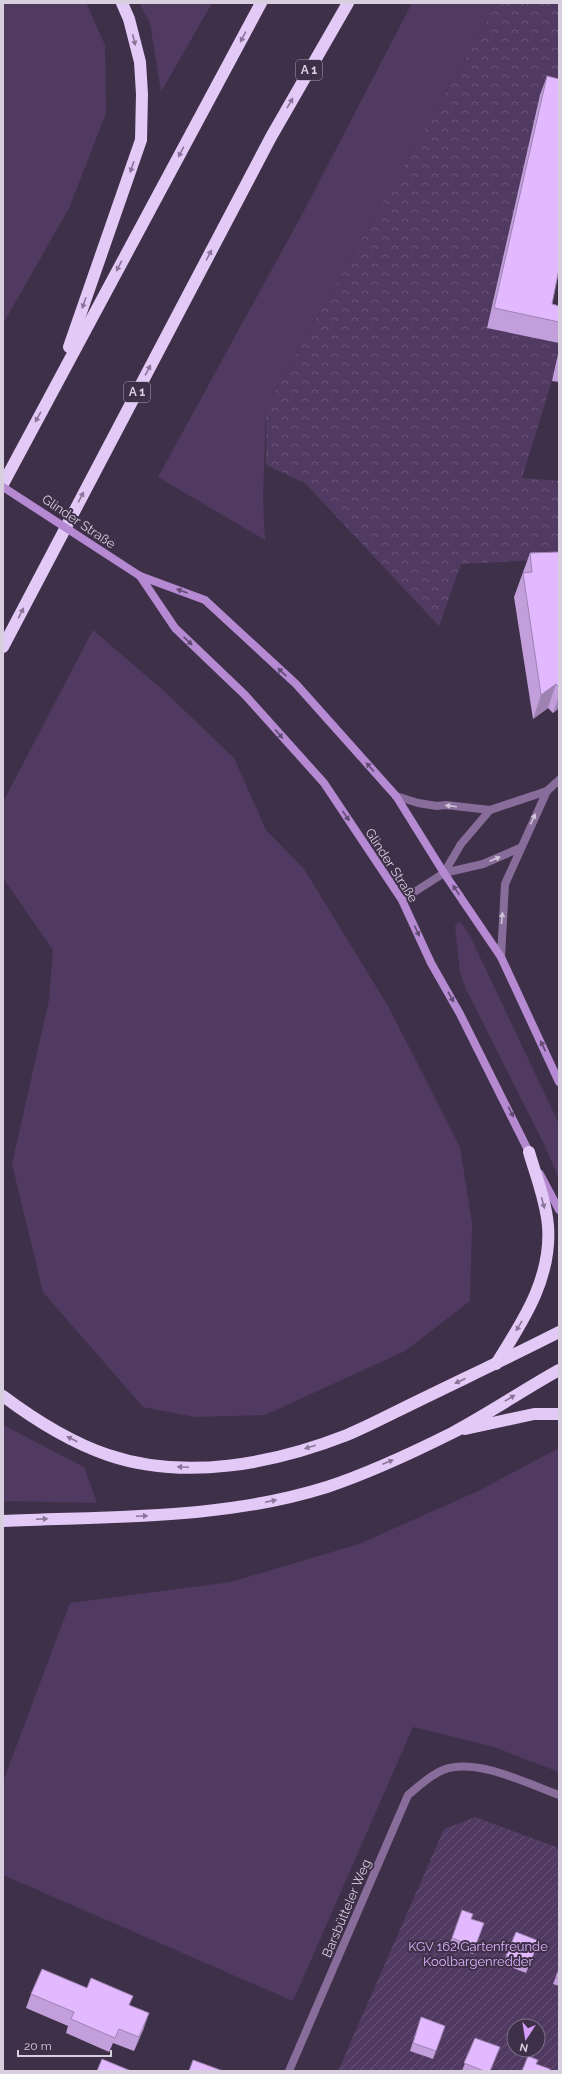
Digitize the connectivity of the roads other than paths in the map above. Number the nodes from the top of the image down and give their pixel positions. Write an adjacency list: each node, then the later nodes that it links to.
1 (122, 3): 4 (highway, one-way to 4)
2 (261, 3): 4 (highway, one-way to 4)
3 (348, 3): 8 (highway, A 1, one-way to 3)
4 (56, 382): 5 (highway, one-way to 5)
5 (3, 484)
6 (3, 487): 7 (main road, Glinder Straße, bridge)
7 (140, 576): 11 (main road, Glinder Straße, one-way to 7); 15 (main road, Glinder Straße, one-way to 15)
8 (3, 647)
9 (559, 780): 10 (street)
10 (547, 790): 12 (street); 13 (street, one-way to 10)
11 (396, 796): 12 (street, one-way to 11); 14 (main road, Glinder Straße)
12 (490, 810): 14 (street)
13 (520, 848): 14 (street, one-way to 13); 16 (street, one-way to 13)
14 (444, 873): 15 (street); 16 (main road, Glinder Straße, one-way to 14)
15 (402, 900): 18 (main road, Glinder Straße, one-way to 18)
16 (502, 957): 17 (main road, Glinder Straße, one-way to 16)
17 (559, 1082)
18 (529, 1152): 19 (main road, Glinder Straße); 21 (highway, one-way to 21)
19 (559, 1210)
20 (559, 1332): 21 (highway)
21 (496, 1364): 23 (highway, one-way to 23)
22 (559, 1370): 25 (highway, one-way to 22)
23 (3, 1396)
24 (559, 1414): 25 (highway)
25 (452, 1432): 26 (highway, one-way to 25)
26 (3, 1521)
27 (559, 1795): 28 (street, Barsbütteler Weg)
28 (289, 2071)

